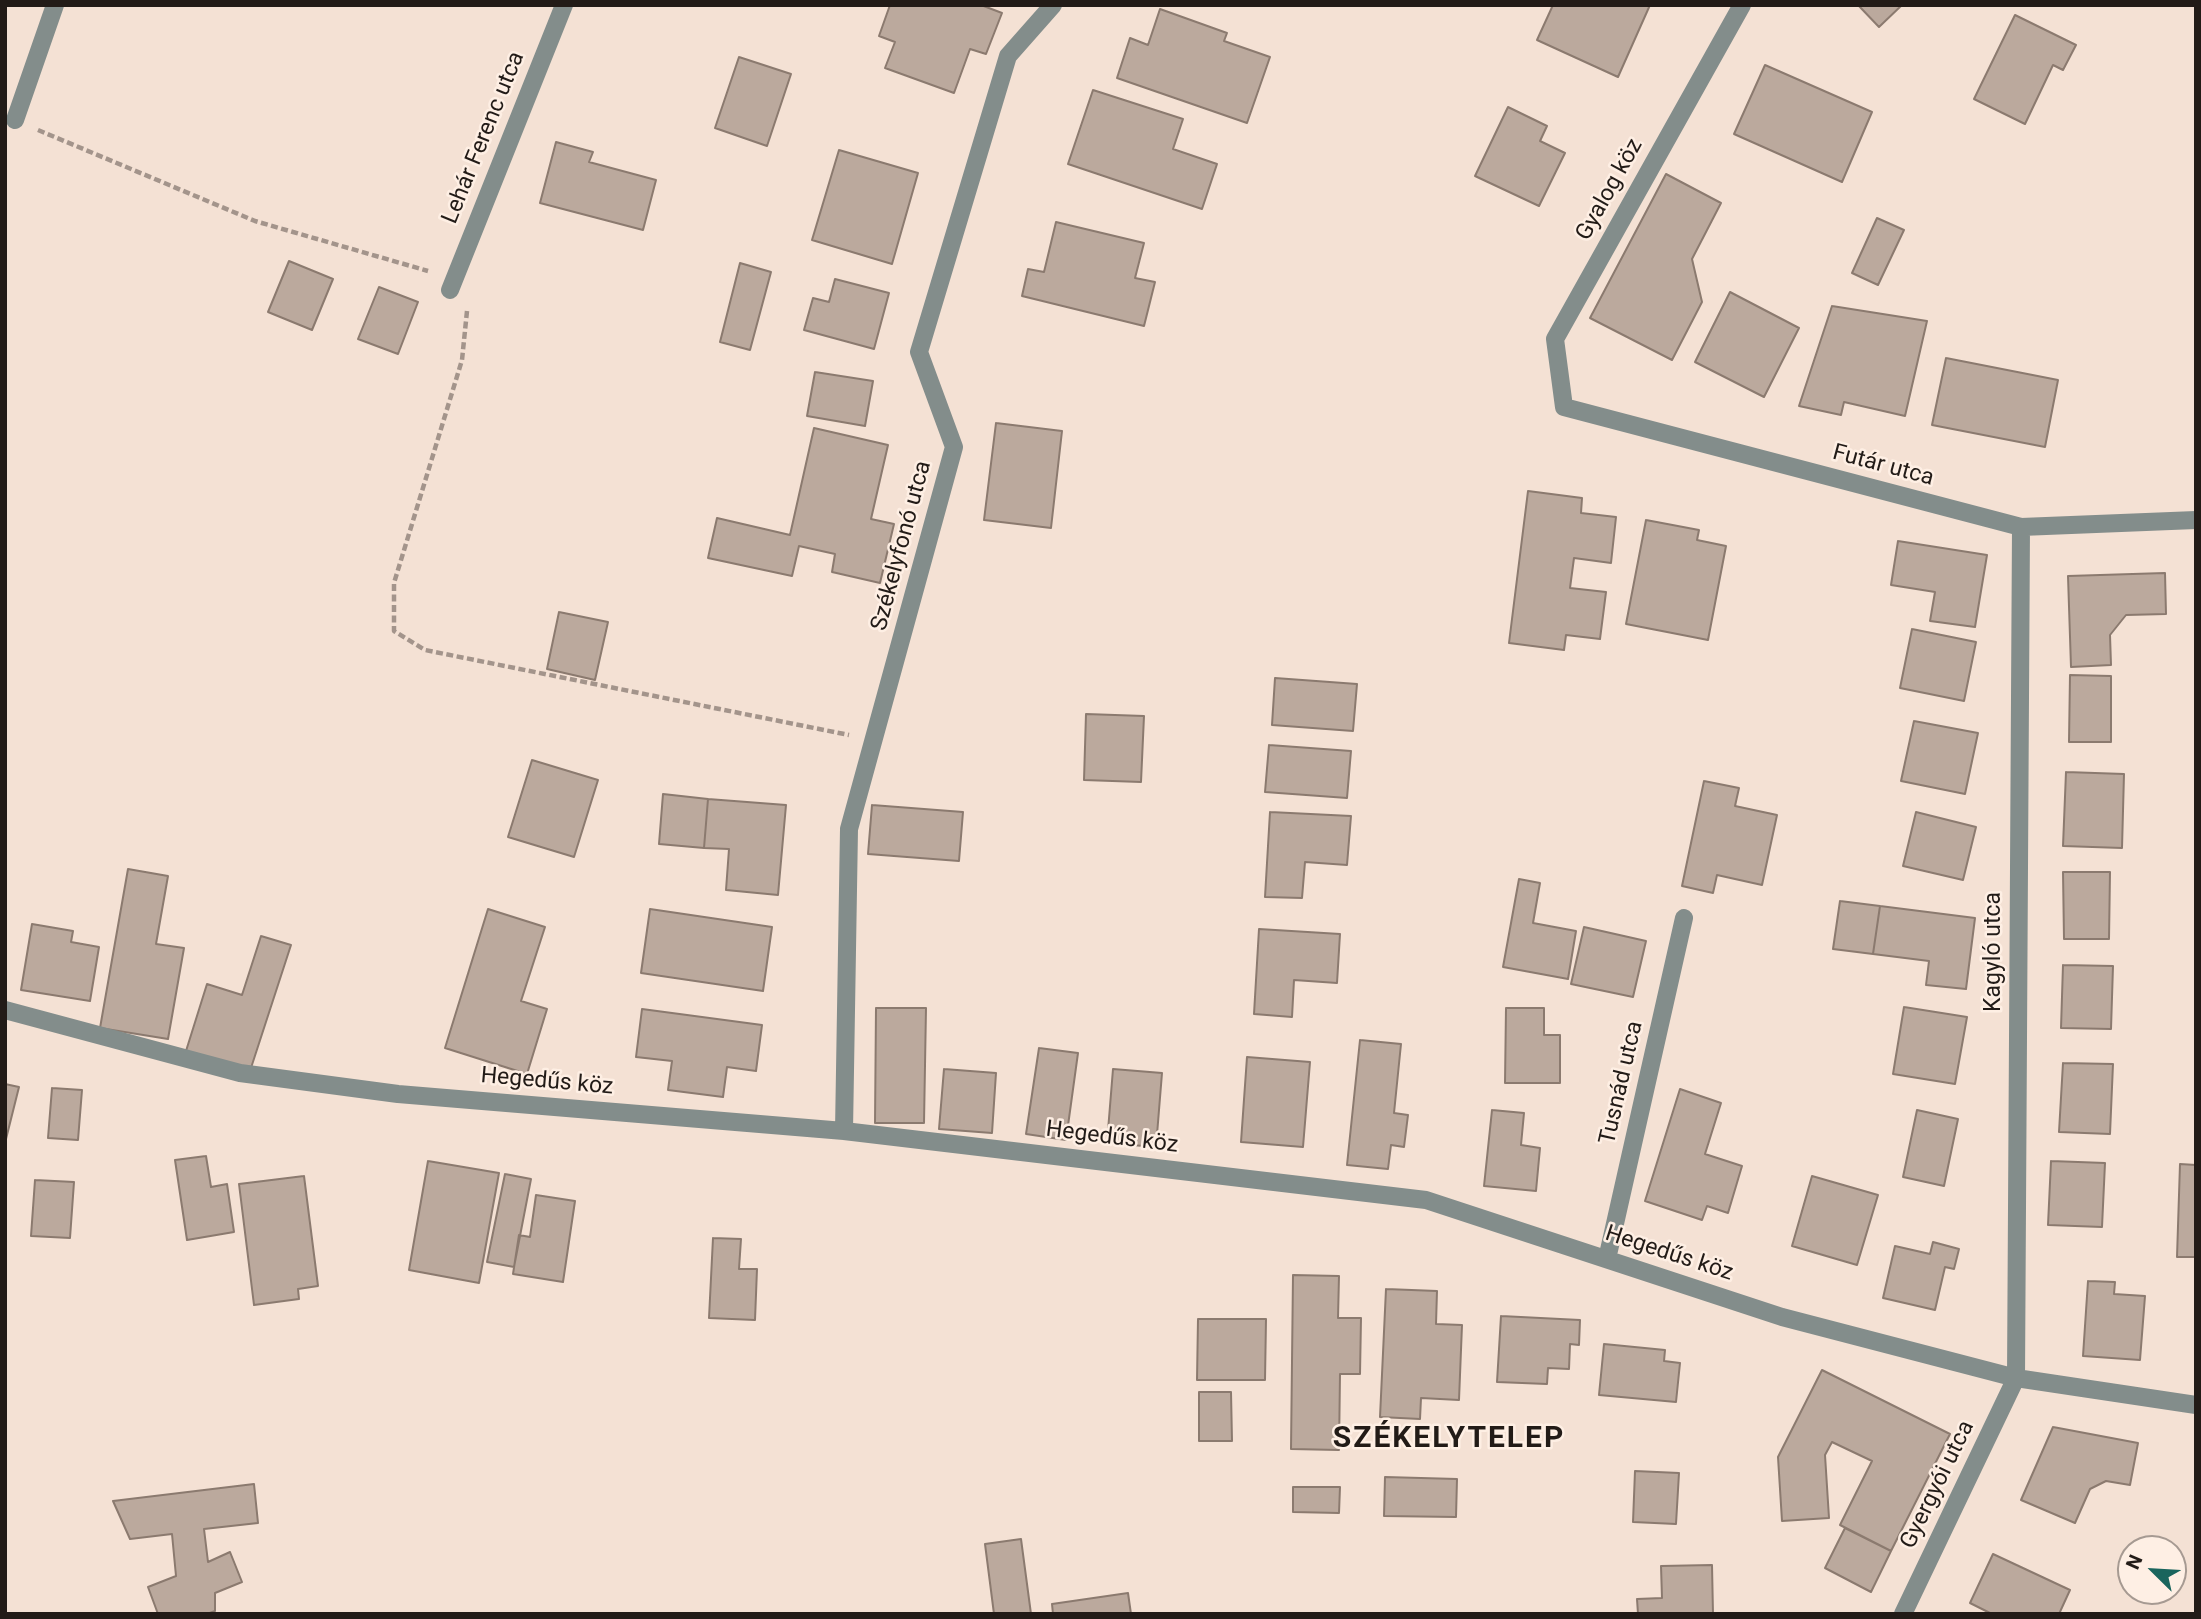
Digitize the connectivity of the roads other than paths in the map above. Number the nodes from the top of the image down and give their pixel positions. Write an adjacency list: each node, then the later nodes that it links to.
1 (55, 5): 5 (street)
2 (564, 5): 6 (street, Lehár Ferenc utca)
3 (1053, 5): 12 (street, Székelyfonó utca)
4 (1742, 5): 7 (street, Gyalog köz)
5 (15, 120)
6 (450, 290)
7 (1564, 407): 9 (street, Futár utca)
8 (2196, 520): 9 (street, Futár utca)
9 (2021, 527): 14 (street, Kagyló utca)
10 (1684, 918): 13 (street, Tusnád utca)
11 (5, 1010): 12 (street, Hegedűs köz)
12 (844, 1130): 13 (street, Hegedűs köz)
13 (1607, 1259): 14 (street, Hegedűs köz)
14 (2016, 1378): 15 (street, Hegedűs köz); 16 (street, Gyergyói utca)
15 (2196, 1405)
16 (1903, 1614)

